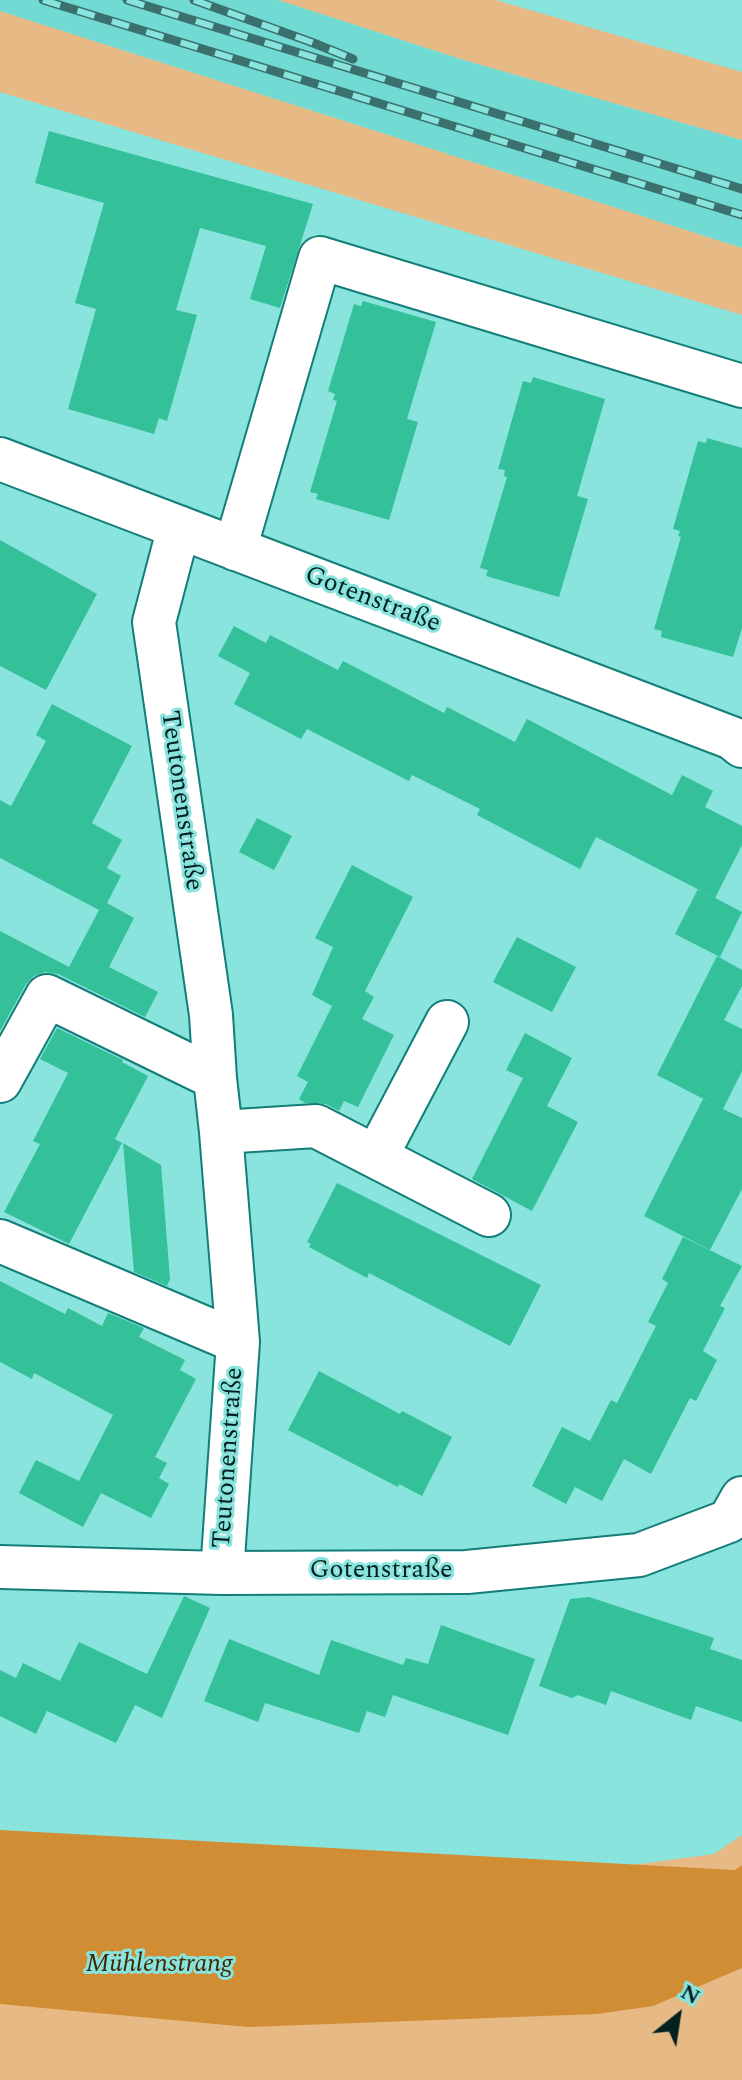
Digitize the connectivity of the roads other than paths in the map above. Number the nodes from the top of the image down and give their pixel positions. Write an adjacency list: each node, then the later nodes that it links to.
1 (742, 386): 4 (street)
2 (0, 459): 3 (street, Gotenstraße)
3 (179, 527): 4 (street, Gotenstraße); 7 (street, Teutonenstraße)
4 (235, 549): 5 (street, Gotenstraße)
5 (739, 730)
6 (447, 1022): 10 (street)
7 (215, 1078): 8 (street); 9 (street, Teutonenstraße)
8 (0, 1081)
9 (221, 1132): 10 (street); 13 (street, Teutonenstraße)
10 (376, 1157): 11 (street)
11 (489, 1215)
12 (0, 1241): 13 (street, Teutonenstraße)
13 (238, 1342): 16 (street, Teutonenstraße)
14 (742, 1498): 16 (street, Gotenstraße)
15 (0, 1567): 16 (street, Gotenstraße)
16 (222, 1573)

